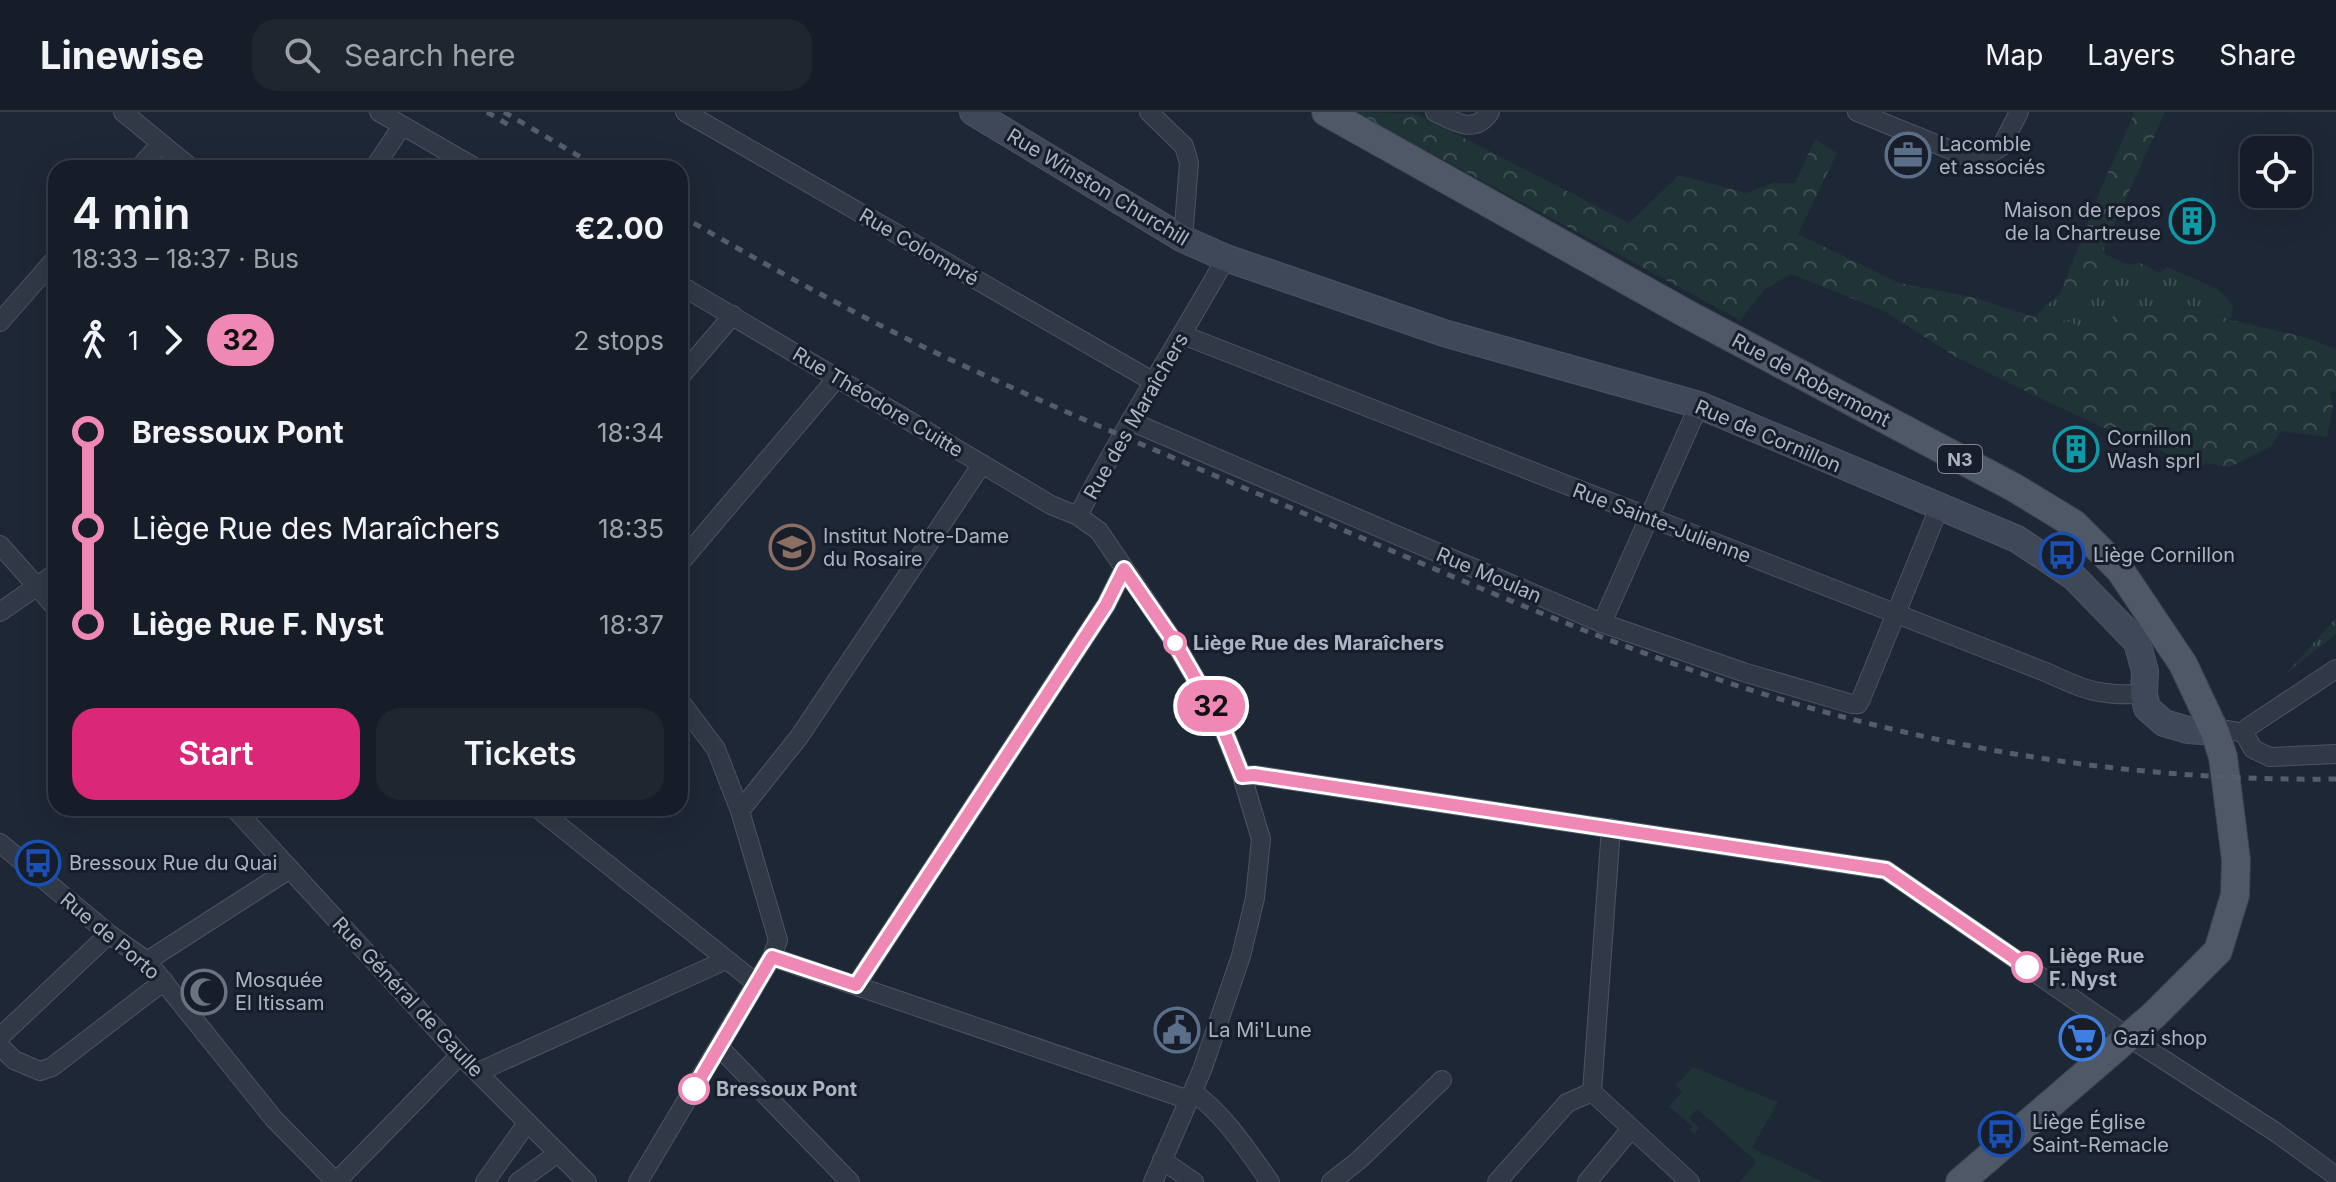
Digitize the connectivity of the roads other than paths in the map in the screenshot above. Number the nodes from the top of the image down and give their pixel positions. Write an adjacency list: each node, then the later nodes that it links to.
1 (123, 112): 12 (street)
2 (379, 112): 11 (street)
3 (685, 112): 26 (street, Rue Colompré)
4 (973, 112): 17 (main road, Rue Winston Churchill)
5 (1149, 112): 17 (street)
6 (1326, 112): 45 (main road, Rue de Robermont / N3)
7 (1435, 112): 8 (street)
8 (1490, 112)
9 (1857, 112): 10 (street)
10 (2019, 112)
11 (402, 126): 15 (street); 16 (street)
12 (160, 144): 13 (street); 14 (street)
13 (146, 160)
14 (181, 160)
15 (379, 160)
16 (462, 160)
17 (1183, 239): 18 (main road, Rue Winston Churchill)
18 (1226, 258): 23 (street, Rue des Maraîchers); 27 (main road, Rue de Cornillon)
19 (48, 267): 22 (street)
20 (688, 290): 21 (street, Rue Théodore Cuitte)
21 (733, 315): 24 (street); 25 (street, Rue Théodore Cuitte)
22 (0, 322)
23 (1183, 335): 26 (street, Rue des Maraîchers); 32 (street, Rue Sainte-Julienne)
24 (688, 368)
25 (837, 378): 29 (street, Rue Théodore Cuitte); 34 (street)
26 (1154, 382): 28 (street, Rue des Maraîchers)
27 (1699, 405): 30 (main road, Rue de Cornillon); 32 (street)
28 (1130, 421): 31 (street, Rue des Maraîchers); 41 (street, Rue Moulan)
29 (982, 464): 31 (street, Rue Théodore Cuitte); 49 (street)
30 (1939, 508): 40 (street); 43 (main road, Rue de Cornillon)
31 (1078, 516): 35 (street, Rue des Maraîchers)
32 (1648, 517): 40 (street, Rue Sainte-Julienne); 41 (street)
33 (0, 545): 37 (street)
34 (688, 554)
35 (1124, 569): 48 (street, Rue des Maraîchers); 61 (street)
36 (48, 578): 37 (street)
37 (37, 586): 38 (street); 39 (street)
38 (48, 599)
39 (0, 612)
40 (1896, 615): 41 (street, Rue Moulan); 43 (street, Rue Sainte-Julienne)
41 (1602, 623)
42 (2336, 669): 46 (street)
43 (2144, 694): 45 (main road)
44 (688, 712): 49 (street)
45 (2215, 732): 46 (street); 62 (main road, N3)
46 (2244, 733): 47 (street)
47 (2336, 754)
48 (1242, 776): 52 (street); 70 (street, Rue des Maraîchers)
49 (740, 811): 56 (street)
50 (241, 816): 54 (street, Rue Général de Gaulle)
51 (547, 816): 57 (street)
52 (1611, 828): 62 (street); 69 (street)
53 (0, 843): 55 (street, Rue de Porto)
54 (290, 869): 58 (street); 66 (street, Rue Général de Gaulle)
55 (109, 934): 58 (street, Rue de Porto); 63 (street)
56 (772, 957): 60 (street); 61 (street)
57 (726, 960): 60 (street); 67 (street)
58 (147, 961): 59 (street, Rue de Porto)
59 (164, 981): 64 (street); 76 (street, Rue de Porto)
60 (756, 983): 65 (street)
61 (856, 985): 70 (street)
62 (2127, 1036): 75 (street); 89 (main road, N3)
63 (0, 1037)
64 (0, 1046)
65 (719, 1047): 80 (street); 81 (street)
66 (460, 1055): 67 (street, Rue Général de Gaulle); 76 (street)
67 (478, 1072): 71 (street, Rue Général de Gaulle)
68 (1442, 1080): 85 (street)
69 (1592, 1092): 72 (street); 86 (street)
70 (1191, 1096): 74 (street, Rue des Maraîchers); 84 (street)
71 (527, 1123): 73 (street, Rue Général de Gaulle); 77 (street)
72 (1631, 1129): 87 (street); 88 (street)
73 (558, 1153): 78 (street); 79 (street, Rue Général de Gaulle)
74 (1162, 1160): 82 (street, Rue des Maraîchers); 83 (street)
75 (2336, 1176)
76 (336, 1182)
77 (485, 1182)
78 (518, 1182)
79 (587, 1182)
80 (638, 1182)
81 (850, 1182)
82 (1153, 1182)
83 (1194, 1182)
84 (1270, 1182)
85 (1331, 1182)
86 (1497, 1182)
87 (1587, 1182)
88 (1690, 1182)
89 (1960, 1182)

